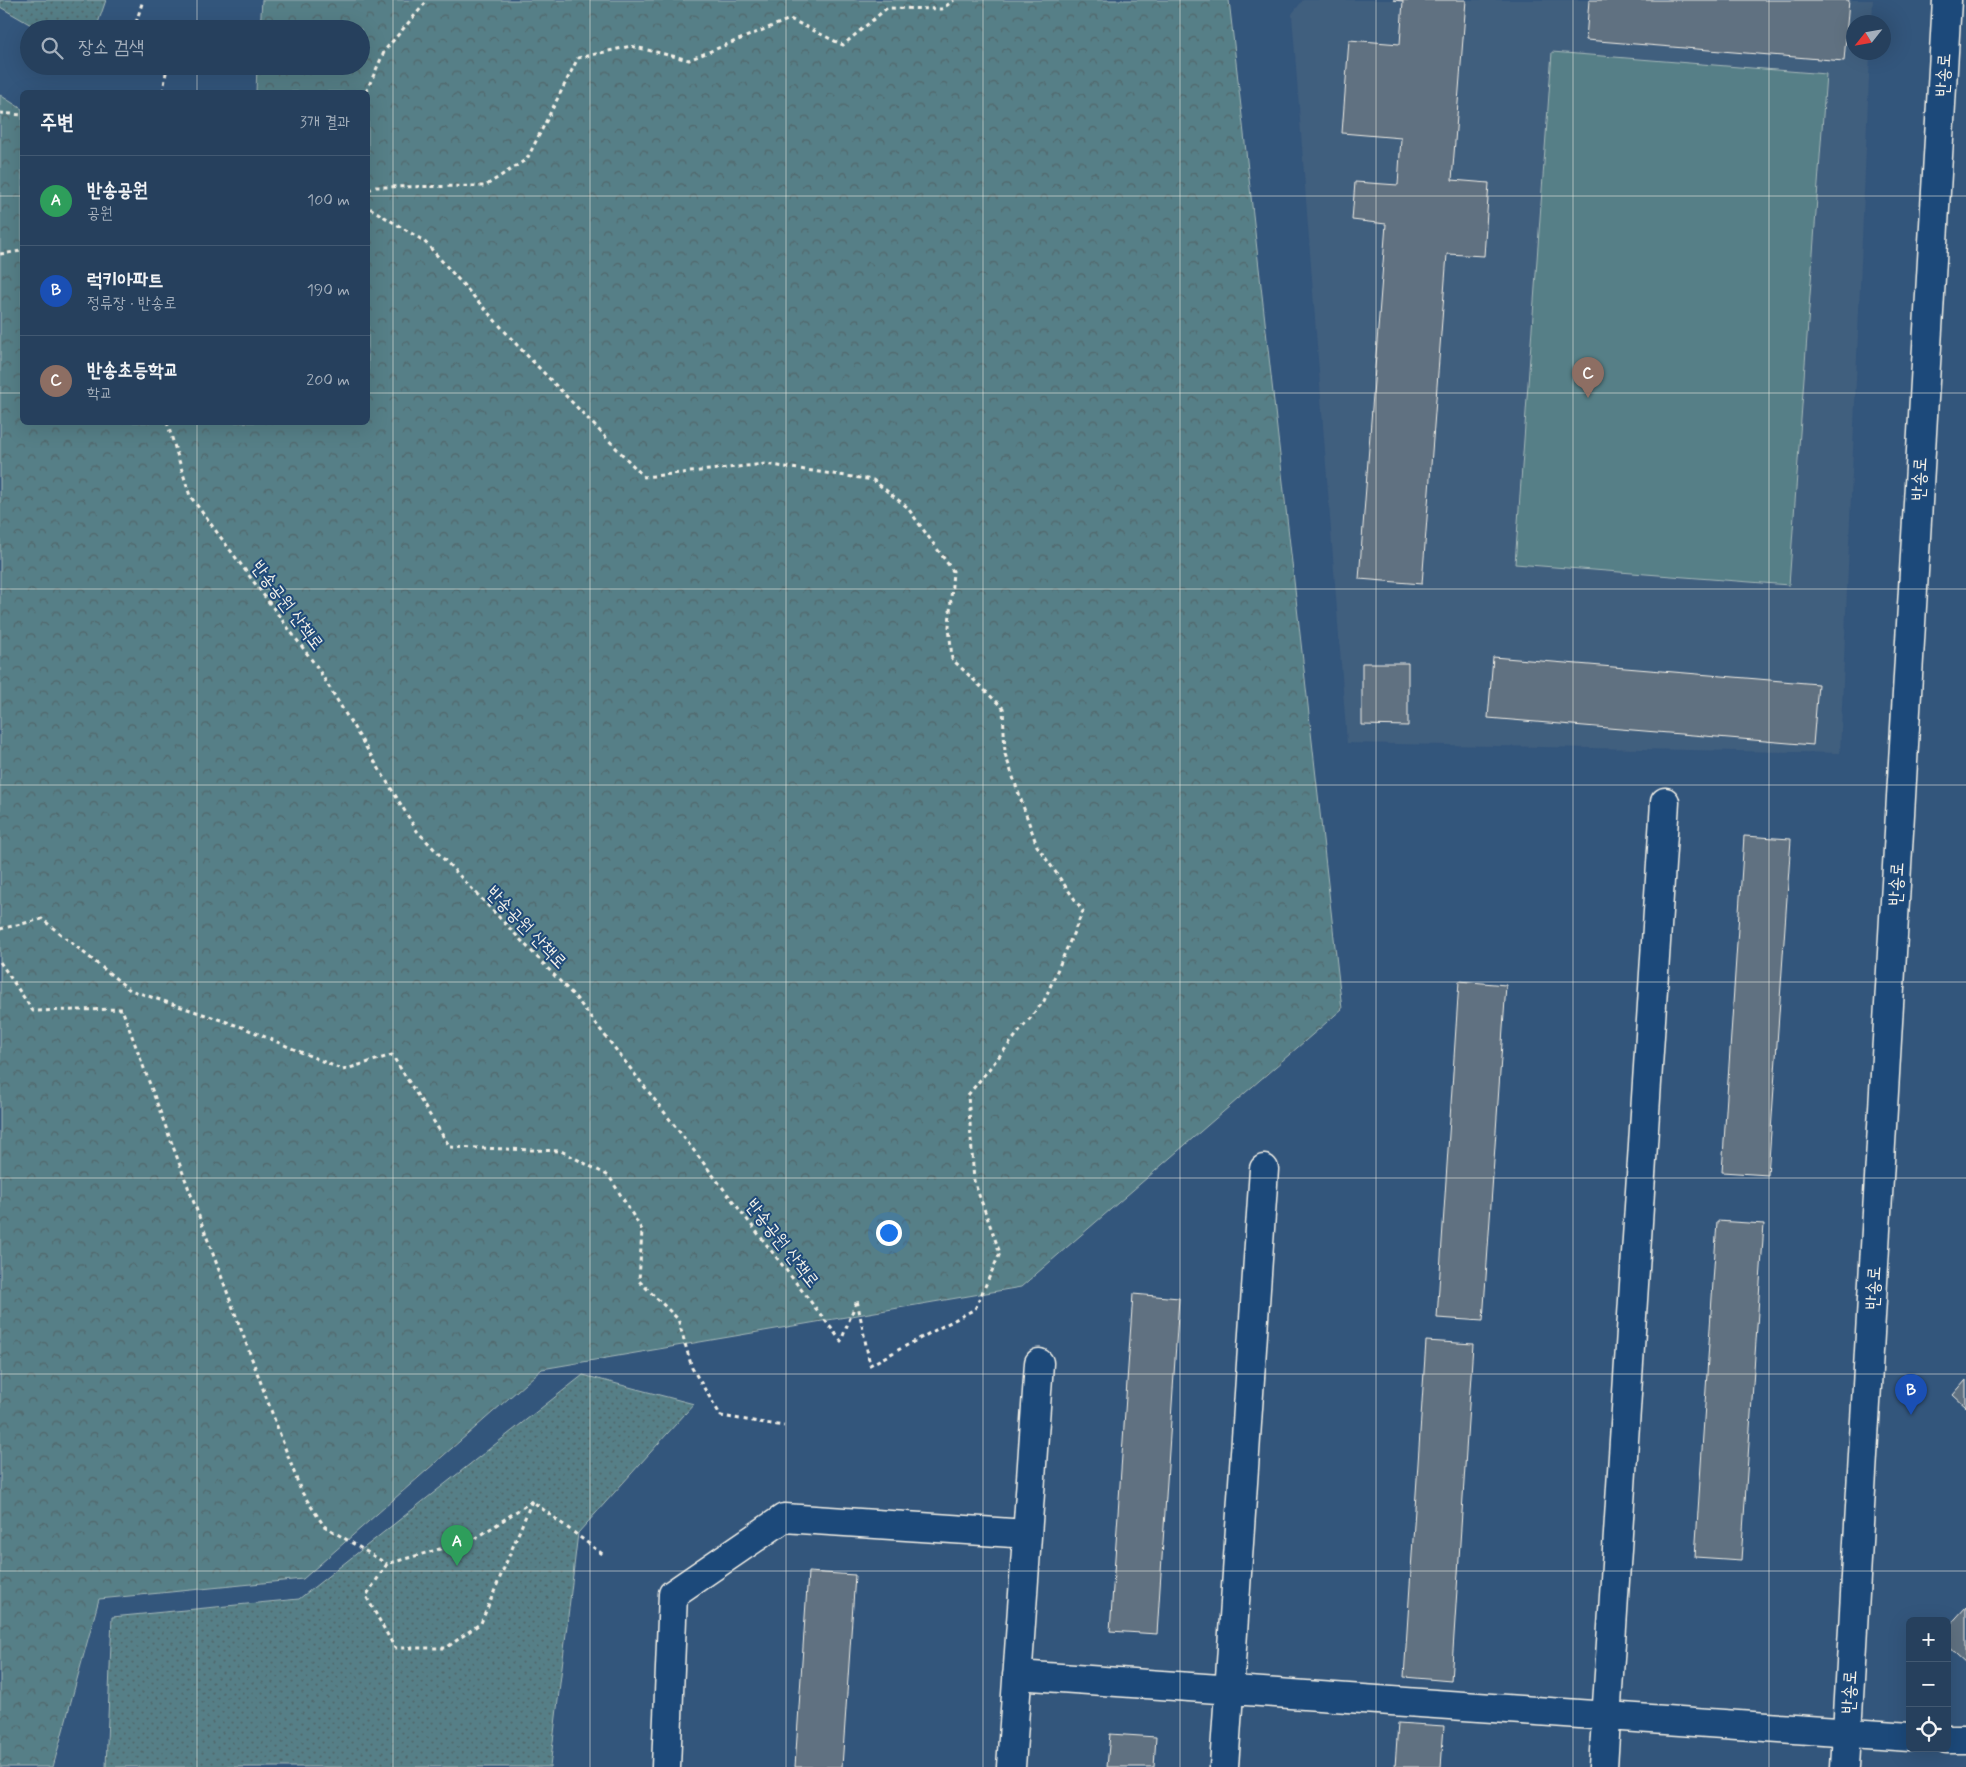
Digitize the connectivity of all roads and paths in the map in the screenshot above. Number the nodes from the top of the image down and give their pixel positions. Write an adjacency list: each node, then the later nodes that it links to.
1 (142, 0): 5 (path)
2 (428, 0): 8 (path)
3 (954, 0): 11 (path)
4 (1947, 0): 29 (street, 반송로)
5 (137, 20)
6 (165, 75): 7 (path)
7 (162, 90)
8 (367, 90)
9 (0, 114): 10 (path)
10 (20, 115)
11 (370, 189)
12 (370, 208): 15 (path, 반송공원 산책로)
13 (20, 250): 14 (path)
14 (0, 254)
15 (168, 425)
16 (1665, 802): 28 (street)
17 (0, 929): 21 (path)
18 (0, 962): 25 (path)
19 (1264, 1169): 27 (street)
20 (1039, 1363): 23 (street)
21 (784, 1426)
22 (532, 1501): 24 (path); 25 (path); 25 (path)
23 (1027, 1534): 26 (street); 33 (street)
24 (606, 1556)
25 (387, 1564)
26 (1017, 1675): 27 (street); 34 (street)
27 (1229, 1690): 28 (street); 35 (street)
28 (1606, 1717): 29 (street); 36 (street)
29 (1847, 1734): 30 (street); 37 (street, 반송로)
30 (1906, 1737)
31 (1951, 1739): 32 (street)
32 (1966, 1740)
33 (666, 1767)
34 (1011, 1767)
35 (1224, 1767)
36 (1603, 1767)
37 (1845, 1767)

